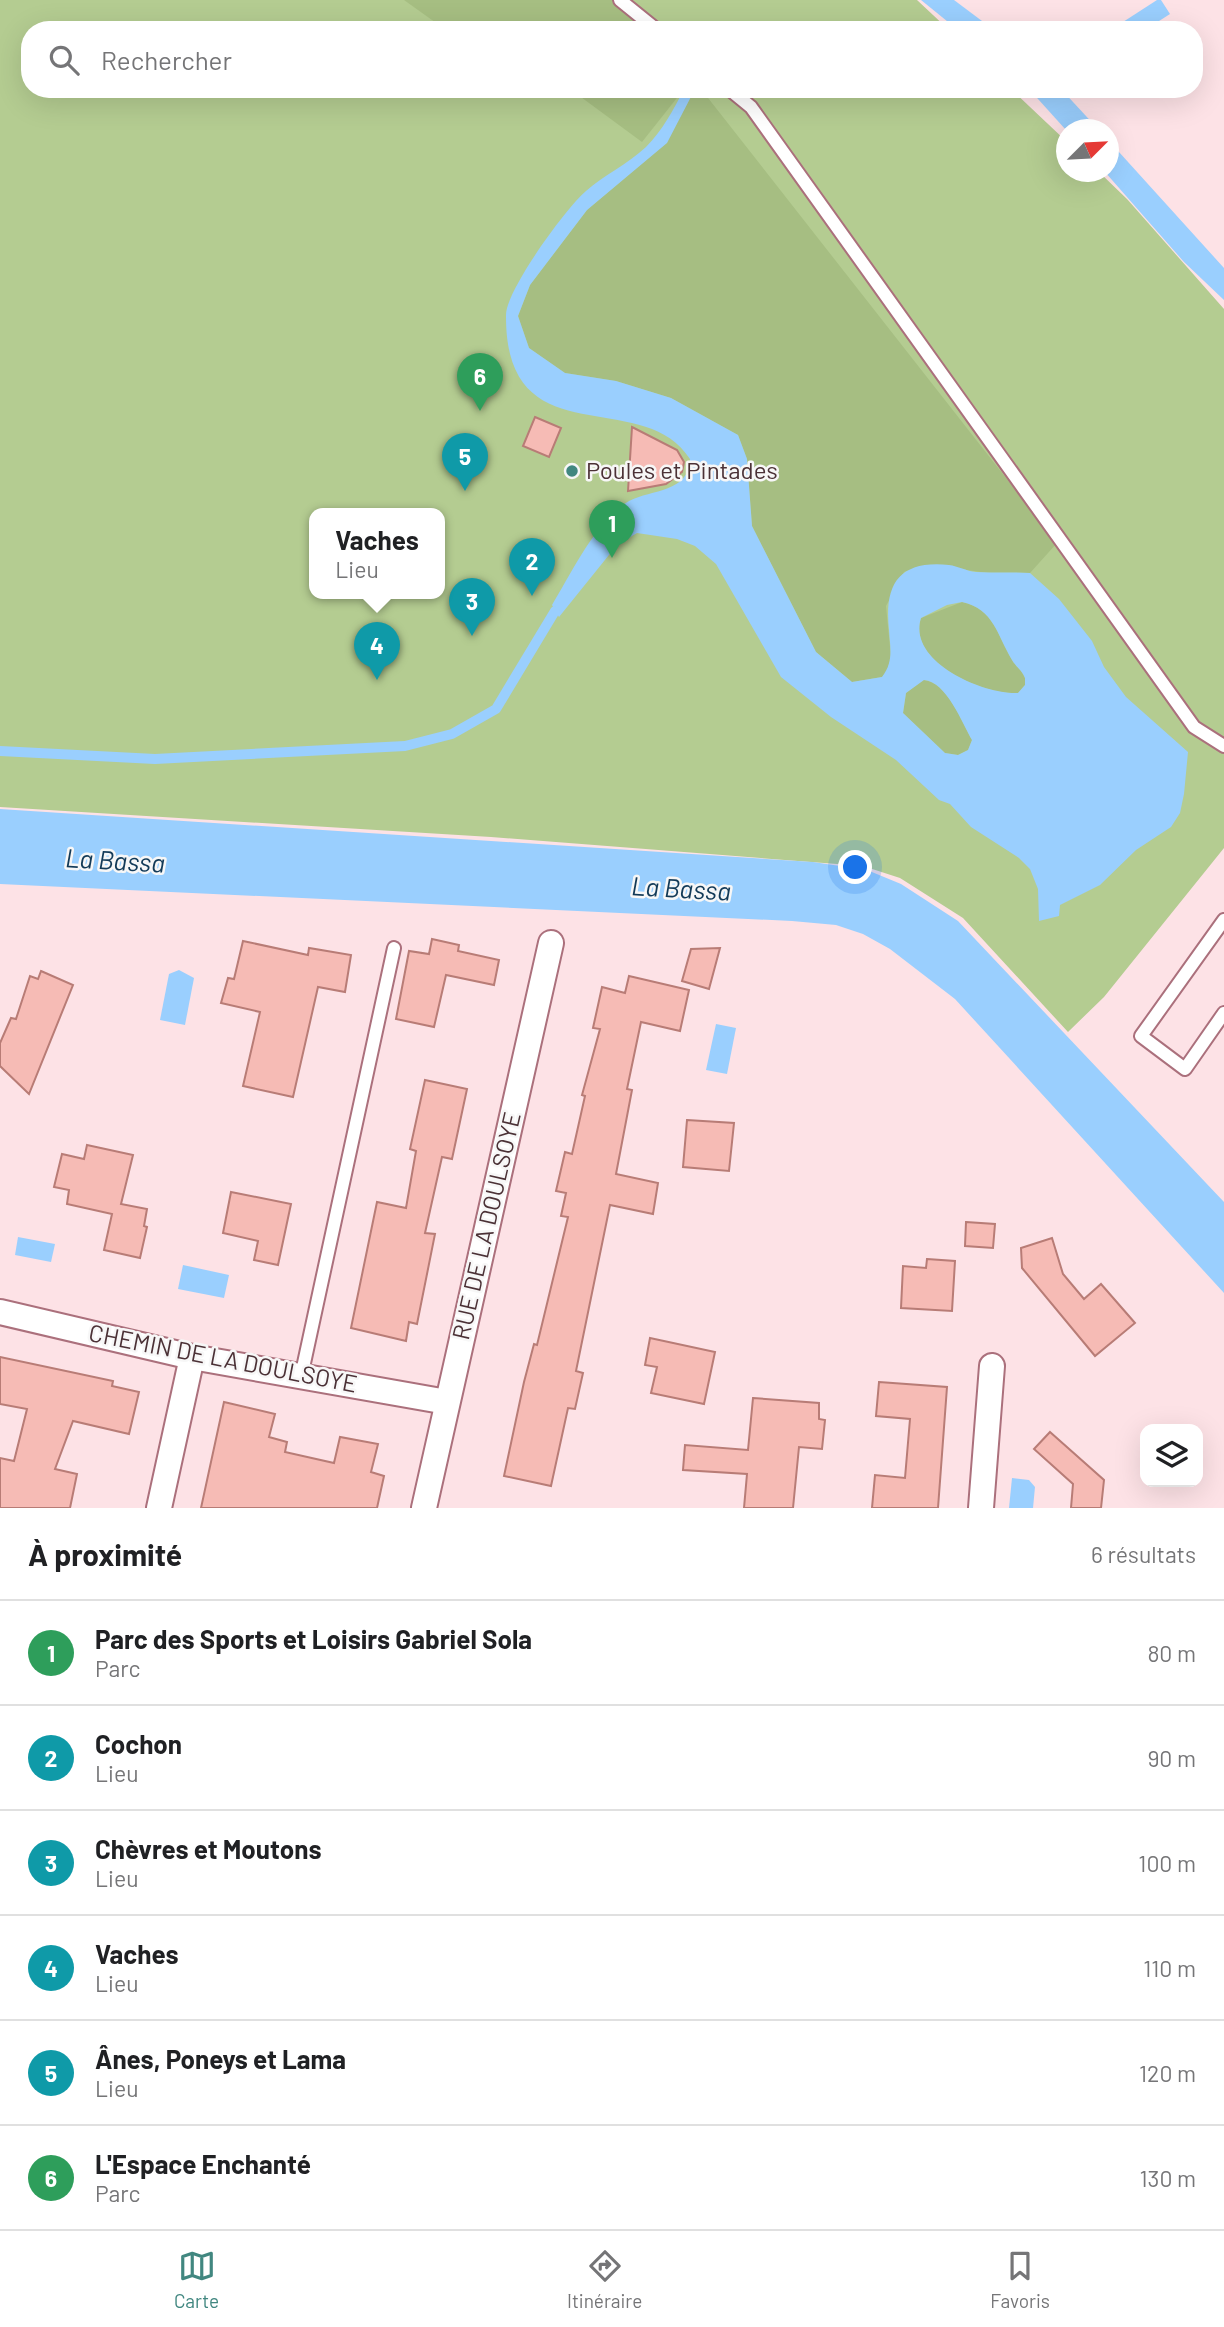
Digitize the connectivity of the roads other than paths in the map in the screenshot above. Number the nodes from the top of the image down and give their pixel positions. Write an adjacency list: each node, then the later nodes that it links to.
1 (620, 0): 2 (lane)
2 (646, 21)
3 (740, 98): 4 (lane)
4 (1224, 746)
5 (1224, 920): 8 (lane)
6 (551, 943): 13 (street, RUE DE LA DOULSOYE)
7 (394, 948): 12 (lane)
8 (1224, 1012)
9 (0, 1312): 10 (street, CHEMIN DE LA DOULSOYE)
10 (192, 1357): 12 (street, CHEMIN DE LA DOULSOYE); 14 (street)
11 (992, 1366): 16 (street)
12 (301, 1377): 13 (street, CHEMIN DE LA DOULSOYE)
13 (447, 1402): 15 (street, RUE DE LA DOULSOYE)
14 (159, 1508)
15 (424, 1508)
16 (981, 1508)

